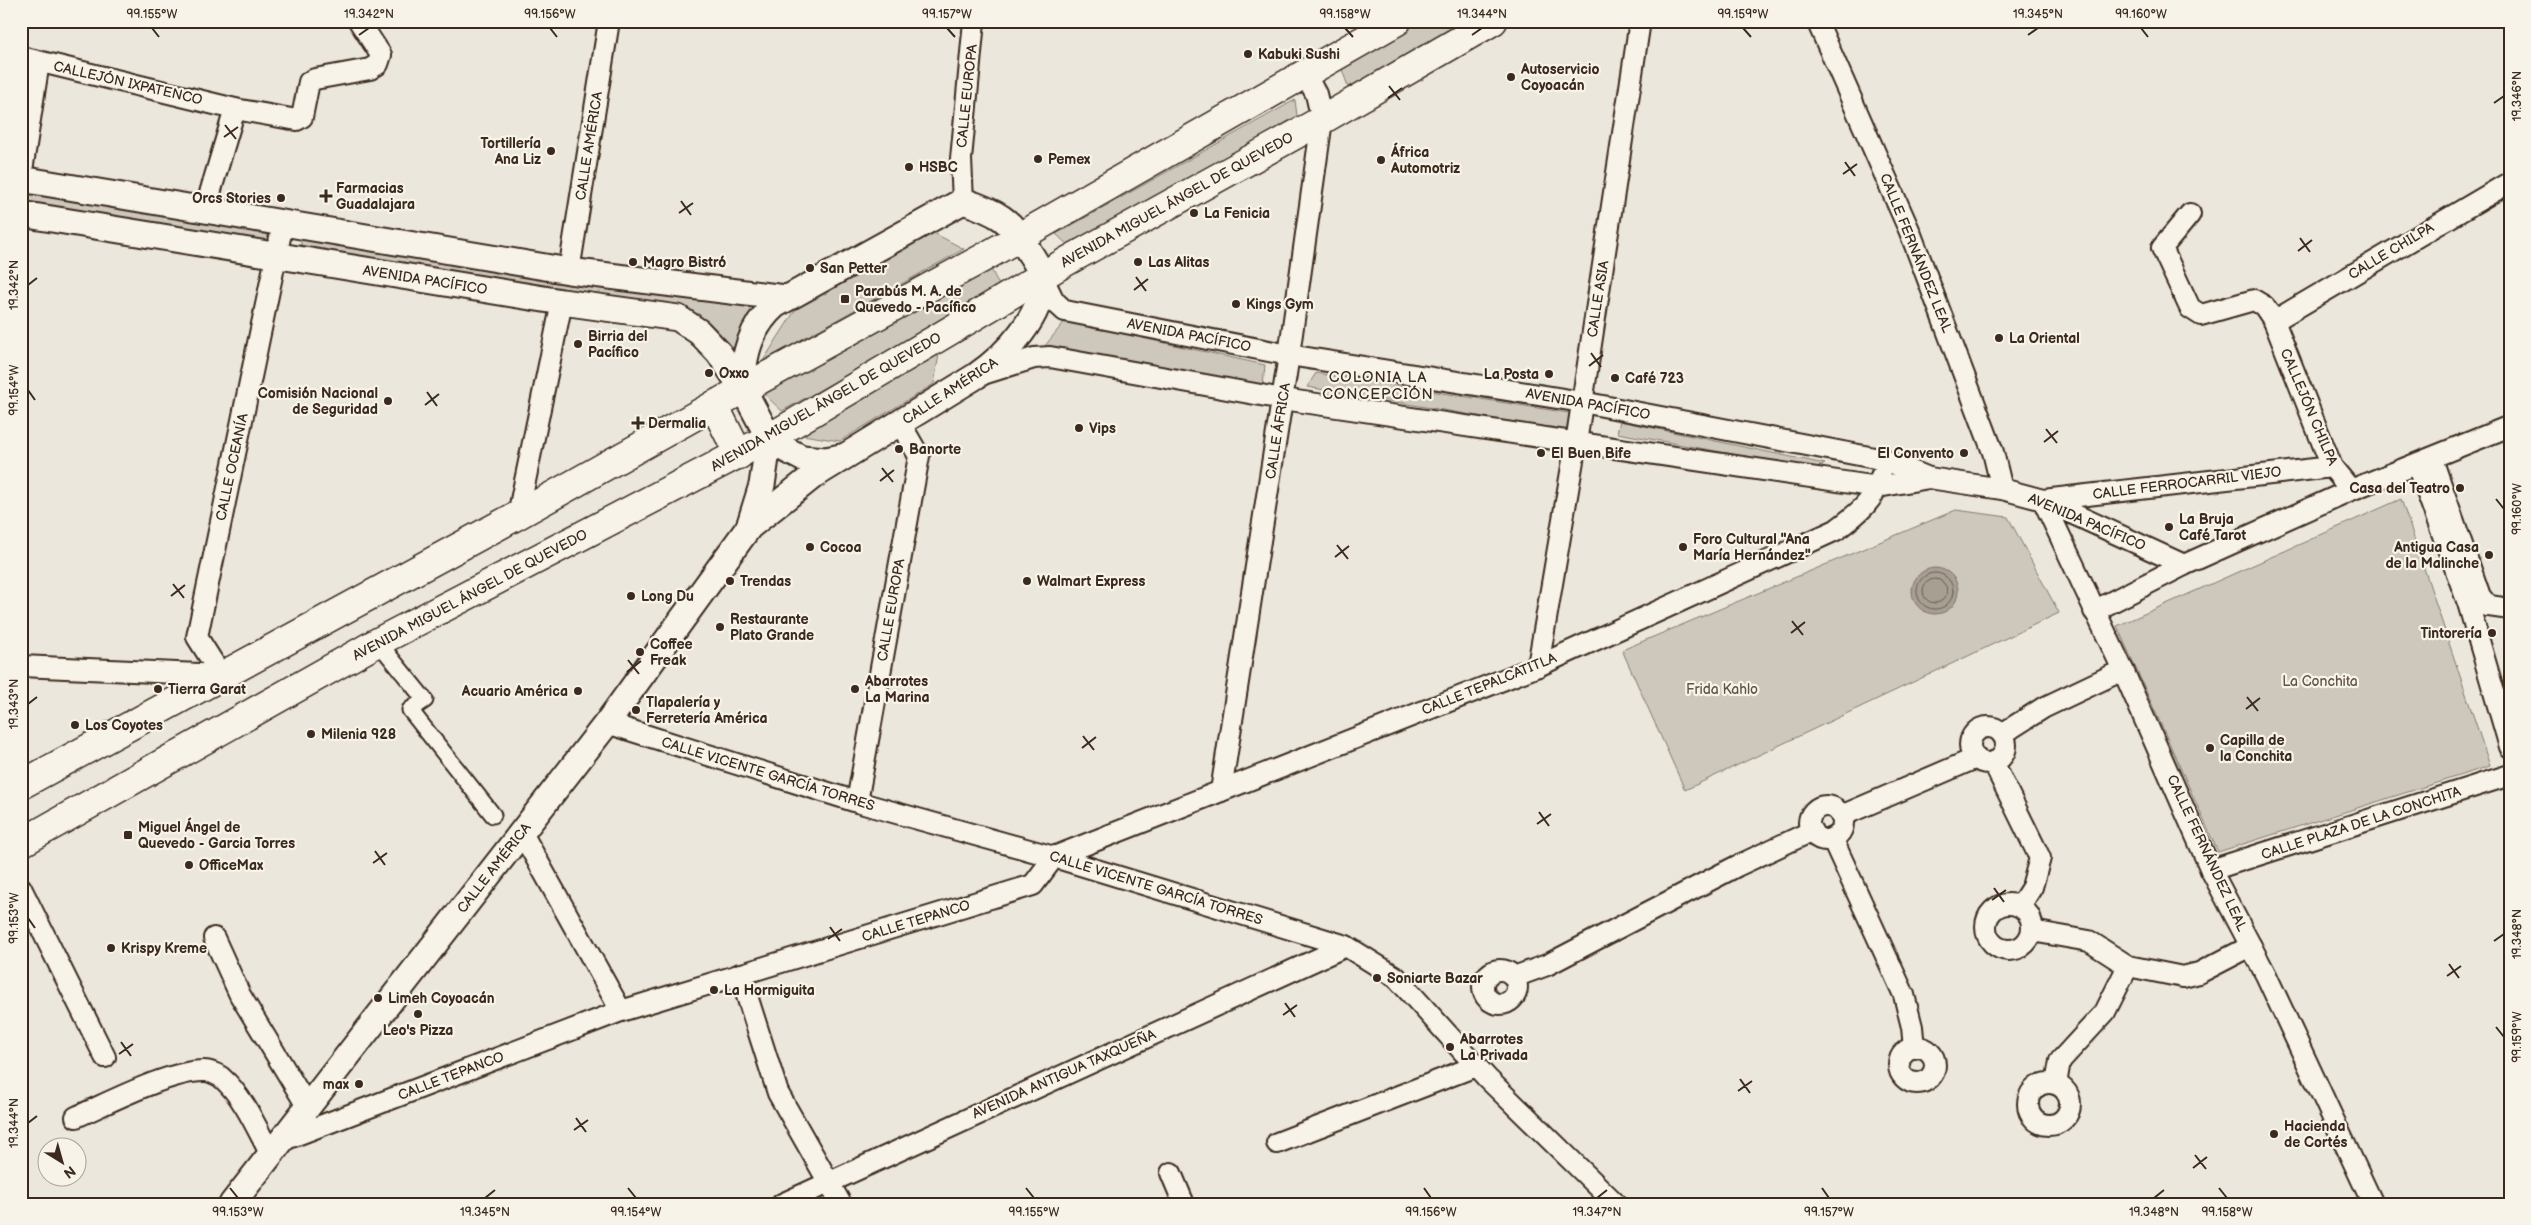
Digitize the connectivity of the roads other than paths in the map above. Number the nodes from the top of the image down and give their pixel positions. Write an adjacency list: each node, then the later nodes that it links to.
1 (359, 21): 10 (street, CALLEJÓN IXPATENCO)
2 (609, 21): 21 (street, CALLE AMÉRICA)
3 (974, 21): 14 (street, CALLE EUROPA)
4 (1397, 21): 9 (main road)
5 (1493, 21): 11 (main road, AVENIDA MIGUEL ÁNGEL DE QUEVEDO)
6 (1640, 21): 30 (street, CALLE ASIA)
7 (1817, 21): 43 (street, CALLE FERNÁNDEZ LEAL)
8 (30, 60): 10 (street, CALLEJÓN IXPATENCO); 12 (street)
9 (1305, 74): 11 (street, CALLE ÁFRICA); 19 (main road)
10 (235, 109): 15 (street)
11 (1322, 120): 22 (main road, AVENIDA MIGUEL ÁNGEL DE QUEVEDO); 26 (street, CALLE ÁFRICA)
12 (21, 178): 15 (street)
13 (2510, 182): 25 (street, CALLE CHILPA)
14 (963, 201): 19 (street); 23 (street)
15 (205, 210): 18 (street)
16 (21, 214): 20 (street, AVENIDA PACÍFICO)
17 (2190, 214): 25 (street, CALLEJÓN CHILPA)
18 (283, 223): 20 (street, CALLE OCEANÍA); 21 (street)
19 (1021, 236): 22 (street, AVENIDA PACÍFICO); 28 (main road)
20 (276, 256): 24 (street, AVENIDA PACÍFICO); 57 (street, CALLE OCEANÍA)
21 (569, 271): 23 (street)
22 (1042, 276): 26 (street, AVENIDA PACÍFICO); 27 (street, CALLE AMÉRICA); 34 (main road, AVENIDA MIGUEL ÁNGEL DE QUEVEDO)
23 (786, 298): 28 (street)
24 (562, 302): 28 (street, AVENIDA PACÍFICO); 46 (street)
25 (2274, 321): 40 (street, CALLEJÓN CHILPA)
26 (1290, 355): 29 (street, CALLE ÁFRICA); 30 (street, AVENIDA PACÍFICO)
27 (976, 376): 29 (street, AVENIDA PACÍFICO); 32 (street, CALLE AMÉRICA)
28 (743, 388): 31 (main road); 34 (street, AVENIDA PACÍFICO)
29 (1283, 399): 35 (street, AVENIDA PACÍFICO); 64 (street, CALLE ÁFRICA)
30 (1582, 402): 35 (street, CALLE ASIA); 38 (street, AVENIDA PACÍFICO)
31 (714, 405): 36 (main road); 46 (main road)
32 (900, 423): 37 (street, CALLE AMÉRICA); 65 (street, CALLE EUROPA)
33 (2510, 426): 39 (street)
34 (770, 438): 36 (main road, AVENIDA MIGUEL ÁNGEL DE QUEVEDO); 37 (street, CALLE AMÉRICA); 47 (street, CALLE AMÉRICA)
35 (1576, 442): 42 (street, AVENIDA PACÍFICO); 55 (street, CALLE ASIA)
36 (739, 455): 53 (main road, AVENIDA MIGUEL ÁNGEL DE QUEVEDO)
37 (844, 457): 47 (street, CALLE AMÉRICA)
38 (1885, 460): 41 (street, AVENIDA PACÍFICO); 42 (street, CALLE TEPALCATITLA)
39 (2424, 462): 44 (street); 49 (street); 50 (street)
40 (2332, 466): 44 (street, CALLEJÓN CHILPA); 45 (street, CALLE FERROCARRIL VIEJO)
41 (1929, 478): 42 (street, AVENIDA PACÍFICO); 43 (street, AVENIDA PACÍFICO)
42 (1878, 487): 55 (street, CALLE TEPALCATITLA)
43 (2002, 489): 45 (street, AVENIDA PACÍFICO)
44 (2351, 490): 48 (street)
45 (2043, 500): 48 (street, AVENIDA PACÍFICO); 52 (street, CALLE FERNÁNDEZ LEAL)
46 (518, 515): 57 (main road)
47 (748, 527): 58 (street, CALLE AMÉRICA)
48 (2184, 565): 52 (street)
49 (2468, 603): 50 (street); 60 (street)
50 (2488, 606): 51 (street)
51 (2510, 609)
52 (2094, 611): 56 (street, CALLE FERNÁNDEZ LEAL)
53 (378, 642): 66 (street); 71 (main road, AVENIDA MIGUEL ÁNGEL DE QUEVEDO)
54 (21, 666): 57 (street)
55 (1538, 666): 64 (street, CALLE TEPALCATITLA)
56 (2123, 670): 59 (street); 73 (street, CALLE FERNÁNDEZ LEAL)
57 (221, 676): 63 (main road)
58 (607, 723): 65 (street, CALLE VICENTE GARCÍA TORRES); 69 (street, CALLE AMÉRICA)
59 (2002, 734): 61 (street); 61 (street)
60 (2510, 747)
61 (1984, 760): 67 (street); 75 (street)
62 (2510, 775): 73 (street, CALLE PLAZA DE LA CONCHITA)
63 (21, 785)
64 (1221, 791): 72 (street, CALLE TEPALCATITLA)
65 (857, 802): 72 (street, CALLE VICENTE GARCÍA TORRES)
66 (492, 815)
67 (1842, 816): 68 (street); 70 (street)
68 (1812, 831): 70 (street); 82 (street)
69 (522, 833): 83 (street); 88 (street, CALLE AMÉRICA)
70 (1832, 838): 84 (street)
71 (21, 843)
72 (1054, 857): 78 (street, CALLE VICENTE GARCÍA TORRES); 81 (street, CALLE TEPANCO)
73 (2212, 870): 79 (street, CALLE FERNÁNDEZ LEAL)
74 (21, 888): 85 (street)
75 (2020, 906): 76 (street); 76 (street)
76 (2032, 932): 80 (street)
77 (214, 938): 88 (street)
78 (1346, 946): 86 (street, CALLE VICENTE GARCÍA TORRES); 93 (street, AVENIDA ANTIGUA TAXQUEÑA)
79 (2251, 946): 80 (street); 99 (street, CALLE FERNÁNDEZ LEAL)
80 (2128, 966): 87 (street)
81 (740, 974): 83 (street, CALLE TEPANCO); 93 (street)
82 (1514, 977)
83 (621, 1011): 91 (street, CALLE TEPANCO)
84 (1914, 1048)
85 (104, 1057)
86 (1476, 1066): 90 (street); 98 (street, CALLE VICENTE GARCÍA TORRES)
87 (2056, 1084)
88 (308, 1106): 91 (street, CALLE AMÉRICA)
89 (76, 1116): 91 (street)
90 (1277, 1143)
91 (276, 1148): 94 (street, CALLE AMÉRICA)
92 (1171, 1173): 97 (street)
93 (829, 1181): 95 (street, AVENIDA ANTIGUA TAXQUEÑA); 96 (street)
94 (232, 1204)
95 (782, 1204)
96 (841, 1204)
97 (1184, 1204)
98 (1616, 1204)
99 (2373, 1204)

